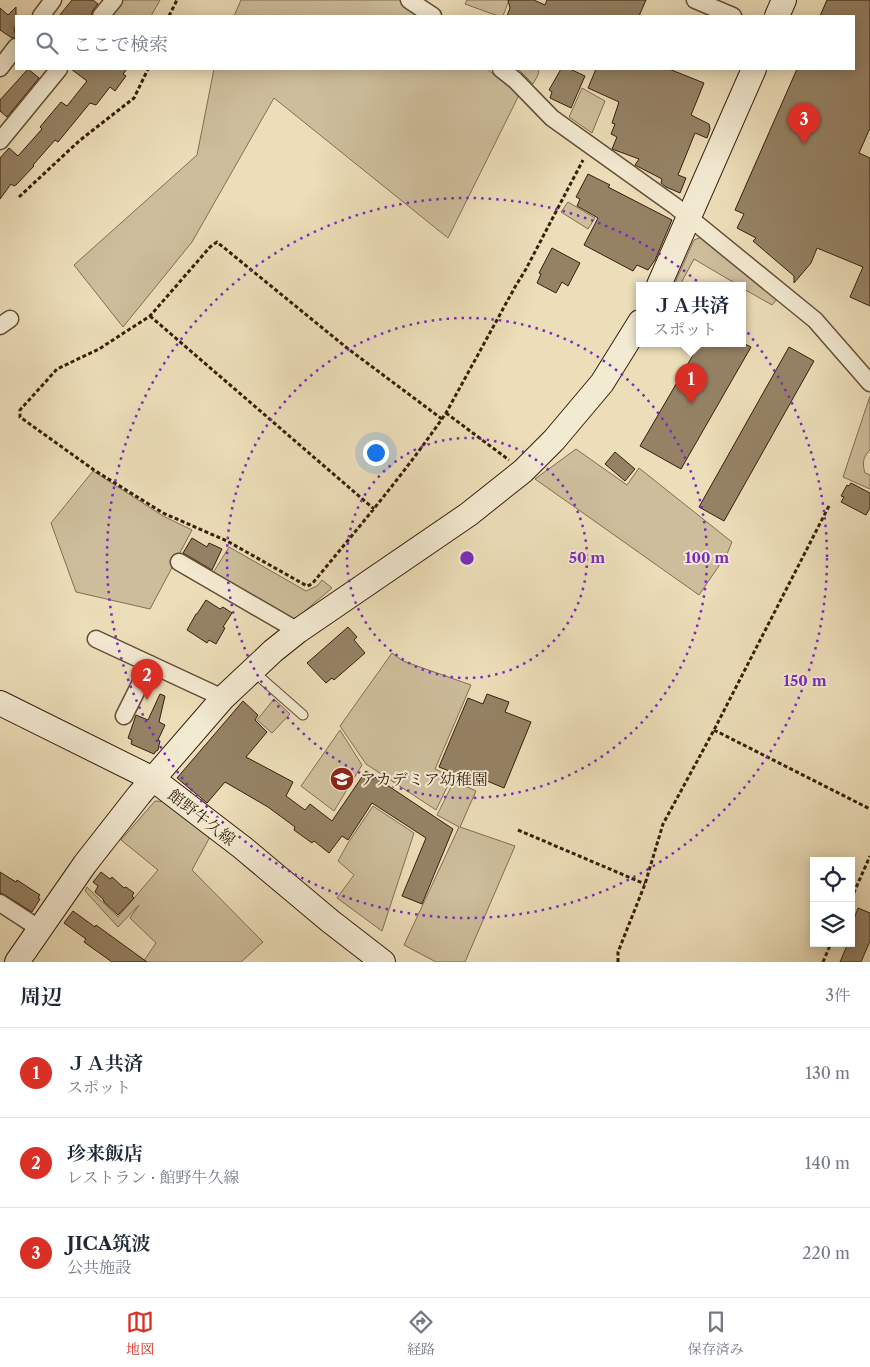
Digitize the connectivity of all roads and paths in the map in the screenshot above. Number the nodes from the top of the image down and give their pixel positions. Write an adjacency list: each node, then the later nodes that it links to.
1 (53, 0): 7 (street)
2 (114, 0): 8 (street)
3 (177, 0): 9 (path)
4 (408, 0): 10 (street)
5 (695, 0): 11 (street)
6 (784, 0): 12 (street)
7 (41, 15)
8 (102, 15)
9 (170, 15)
10 (431, 15)
11 (731, 15)
12 (777, 15)
13 (15, 48): 14 (street)
14 (0, 68)
15 (58, 70): 19 (street)
16 (148, 70): 21 (path)
17 (502, 70): 20 (street)
18 (754, 70): 22 (street)
19 (0, 141)
20 (591, 146): 22 (street); 27 (path)
21 (19, 198)
22 (690, 217): 23 (street); 26 (street)
23 (660, 282)
24 (150, 316): 28 (path); 31 (path); 31 (path)
25 (636, 328): 29 (street)
26 (870, 383)
27 (446, 413): 28 (path); 29 (path)
28 (442, 419): 31 (path)
29 (523, 471): 33 (street)
30 (830, 504): 41 (path)
31 (374, 509)
32 (179, 562): 33 (street)
33 (298, 630): 36 (street)
34 (96, 639): 35 (street)
35 (150, 664): 37 (street); 40 (street)
36 (254, 668): 37 (street); 39 (lane)
37 (223, 698): 42 (street)
38 (0, 703): 42 (street, 館野牛久線)
39 (303, 715)
40 (124, 716)
41 (714, 730): 43 (path); 46 (path)
42 (153, 780): 49 (street); 52 (street, 館野牛久線)
43 (870, 809)
44 (518, 830): 46 (path)
45 (870, 856): 47 (path)
46 (645, 884): 53 (path)
47 (855, 890)
48 (0, 903): 49 (street)
49 (40, 929): 51 (street)
50 (829, 947): 54 (path)
51 (17, 962)
52 (383, 962)
53 (618, 962)
54 (823, 962)

